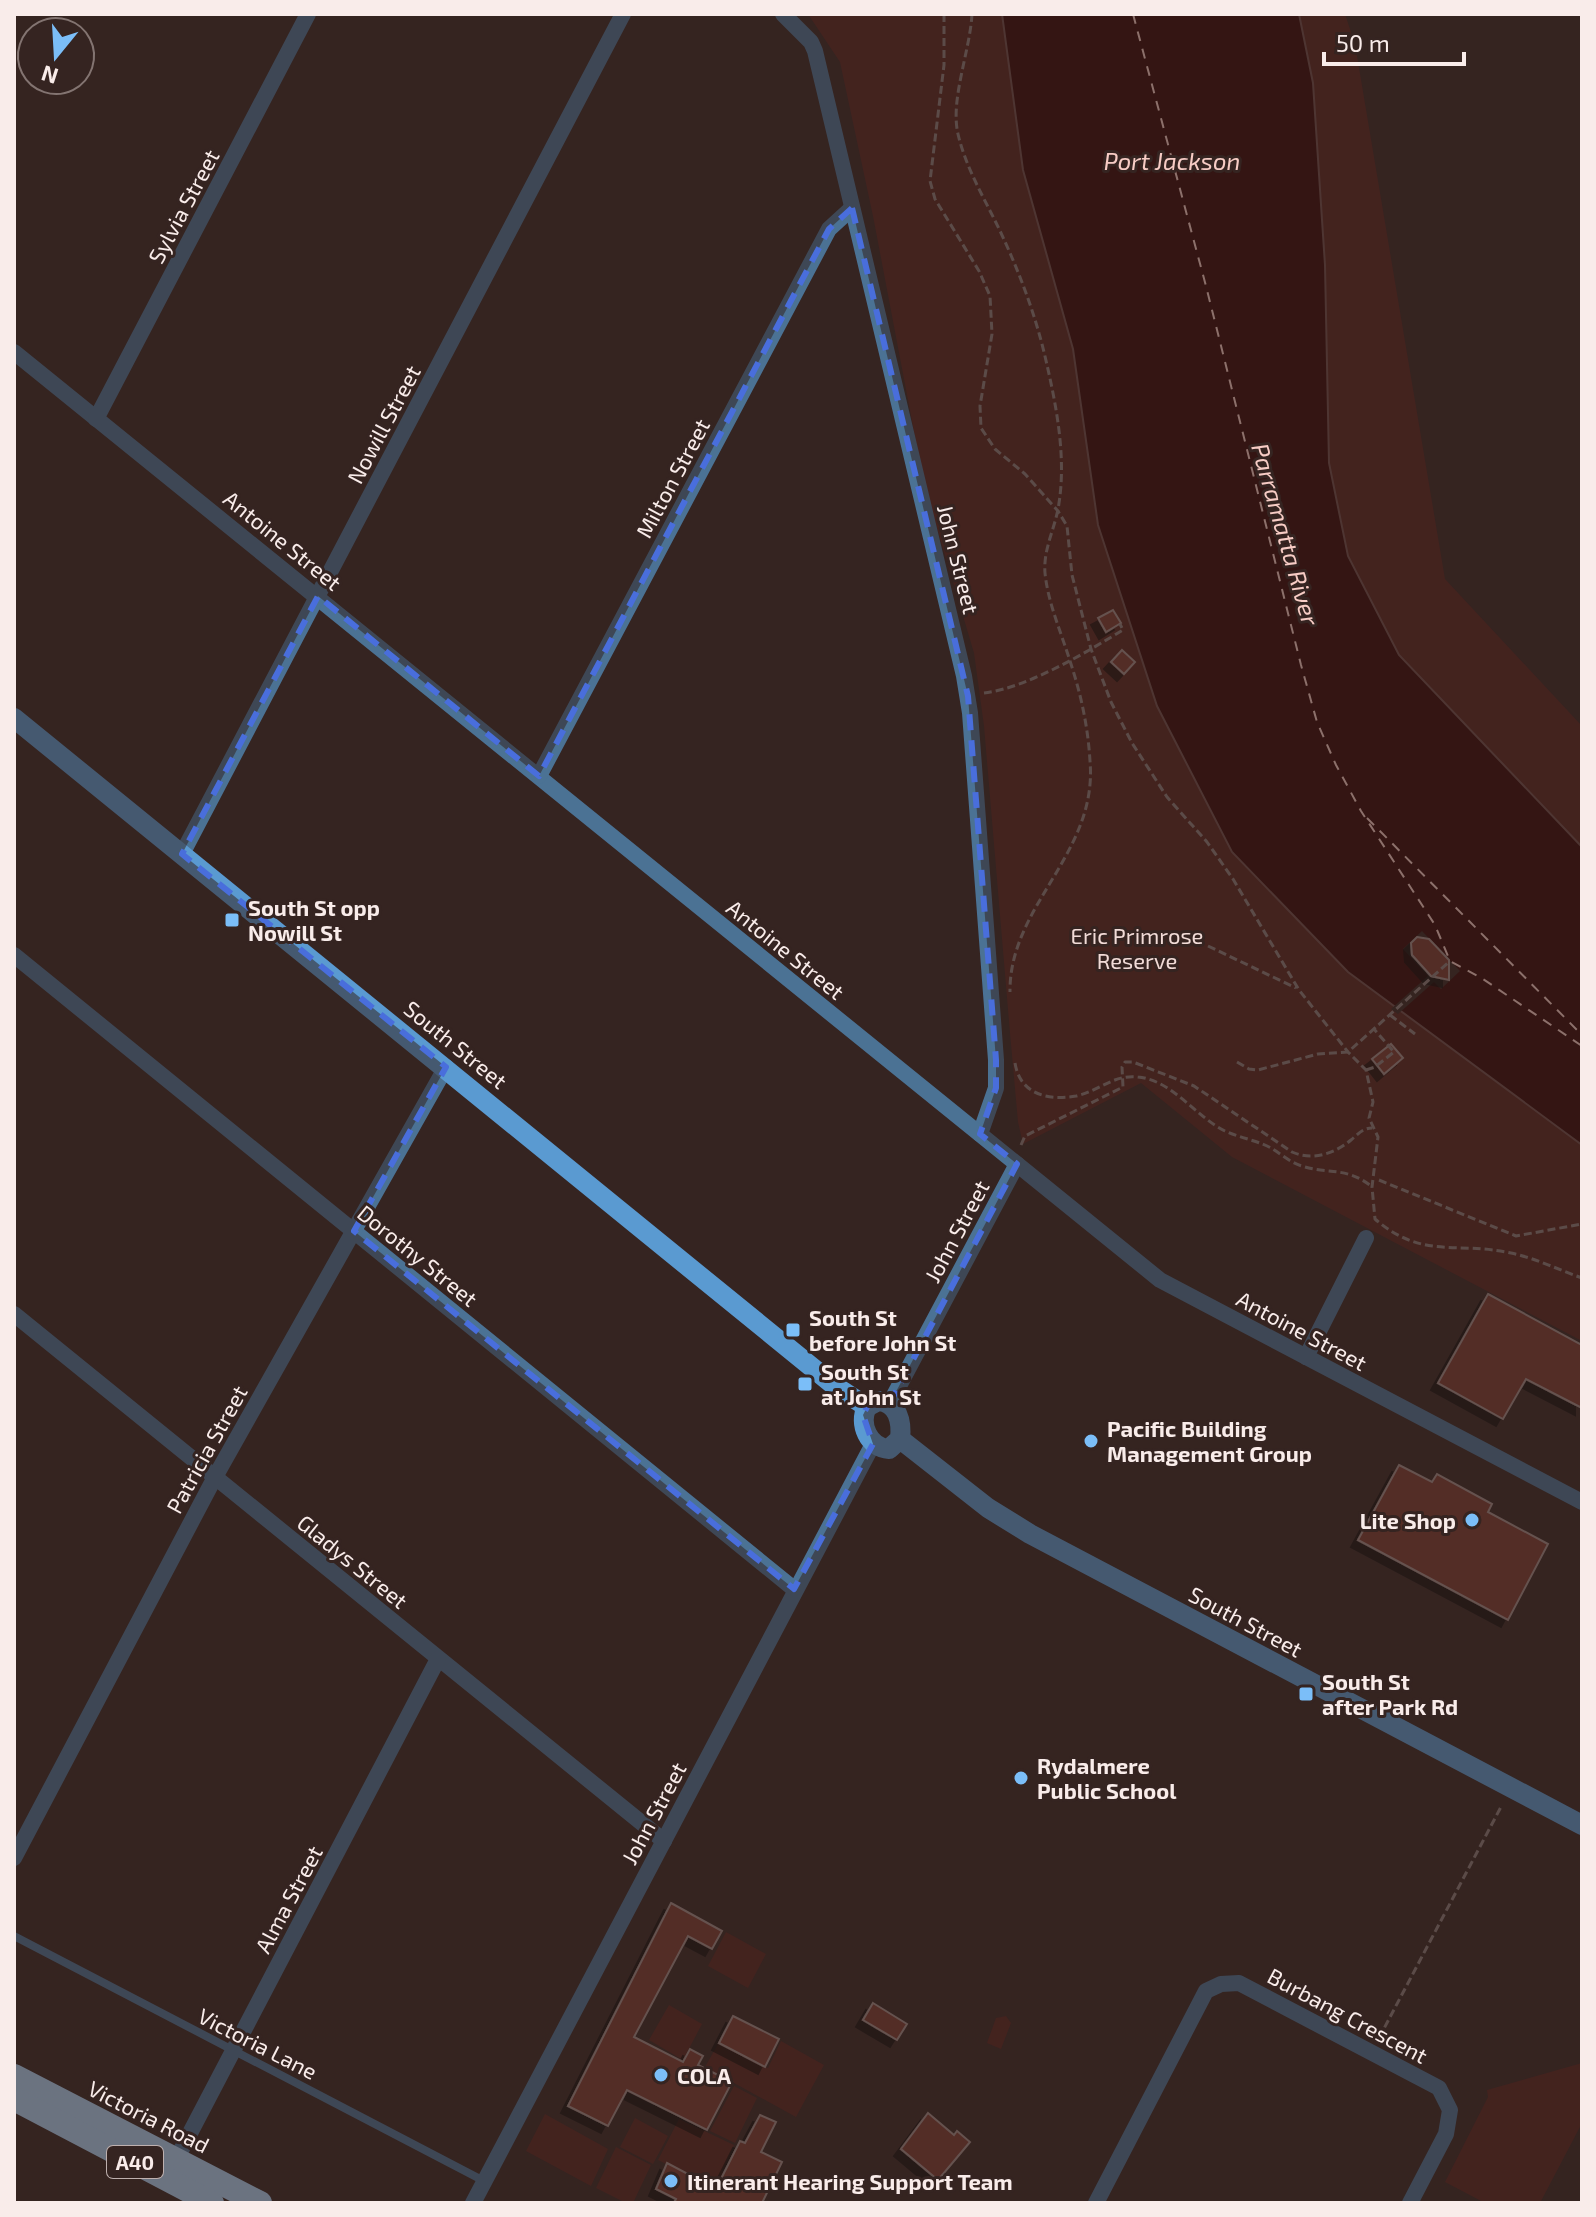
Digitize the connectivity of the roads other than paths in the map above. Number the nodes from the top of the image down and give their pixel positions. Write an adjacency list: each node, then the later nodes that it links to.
1 (308, 14): 6 (street, Sylvia Street)
2 (623, 14): 7 (street, Nowill Street)
3 (783, 14): 4 (street, John Street)
4 (852, 208): 9 (street, Milton Street); 13 (street, John Street)
5 (14, 352): 6 (street, Antoine Street)
6 (96, 419): 7 (street, Antoine Street)
7 (318, 596): 9 (street, Antoine Street); 10 (street, Nowill Street)
8 (14, 718): 10 (street, South Street)
9 (539, 776): 13 (street, Antoine Street)
10 (182, 854): 12 (street, South Street)
11 (14, 955): 15 (street, Dorothy Street)
12 (446, 1067): 15 (street, Patricia Street); 20 (street, South Street)
13 (980, 1134): 14 (street, Antoine Street)
14 (1021, 1158): 18 (street, Antoine Street); 19 (street, John Street)
15 (354, 1231): 23 (street, Patricia Street); 25 (street, Dorothy Street)
16 (1366, 1238): 18 (street)
17 (14, 1314): 23 (street, Gladys Street)
18 (1306, 1357): 24 (street, Antoine Street)
19 (890, 1403): 20 (street); 21 (street)
20 (867, 1407): 22 (street)
21 (900, 1439): 22 (street); 27 (street, South Street)
22 (873, 1444): 25 (street, John Street)
23 (215, 1477): 26 (street, Gladys Street); 29 (street, Patricia Street)
24 (1582, 1502)
25 (794, 1589): 28 (street, John Street)
26 (438, 1659): 28 (street, Gladys Street); 31 (street, Alma Street)
27 (1582, 1825)
28 (664, 1841): 35 (street, John Street)
29 (14, 1858)
30 (14, 1936): 31 (lane, Victoria Lane)
31 (234, 2051): 34 (street, Alma Street); 35 (lane, Victoria Lane)
32 (14, 2076): 34 (highway, Victoria Road / A40)
33 (14, 2099): 36 (highway, A40)
34 (177, 2158): 37 (highway, Victoria Road / A40)
35 (484, 2181): 38 (street, John Street)
36 (212, 2203)
37 (260, 2203)
38 (473, 2203)
39 (1096, 2203): 40 (street, Burbang Crescent)
40 (1410, 2203)

